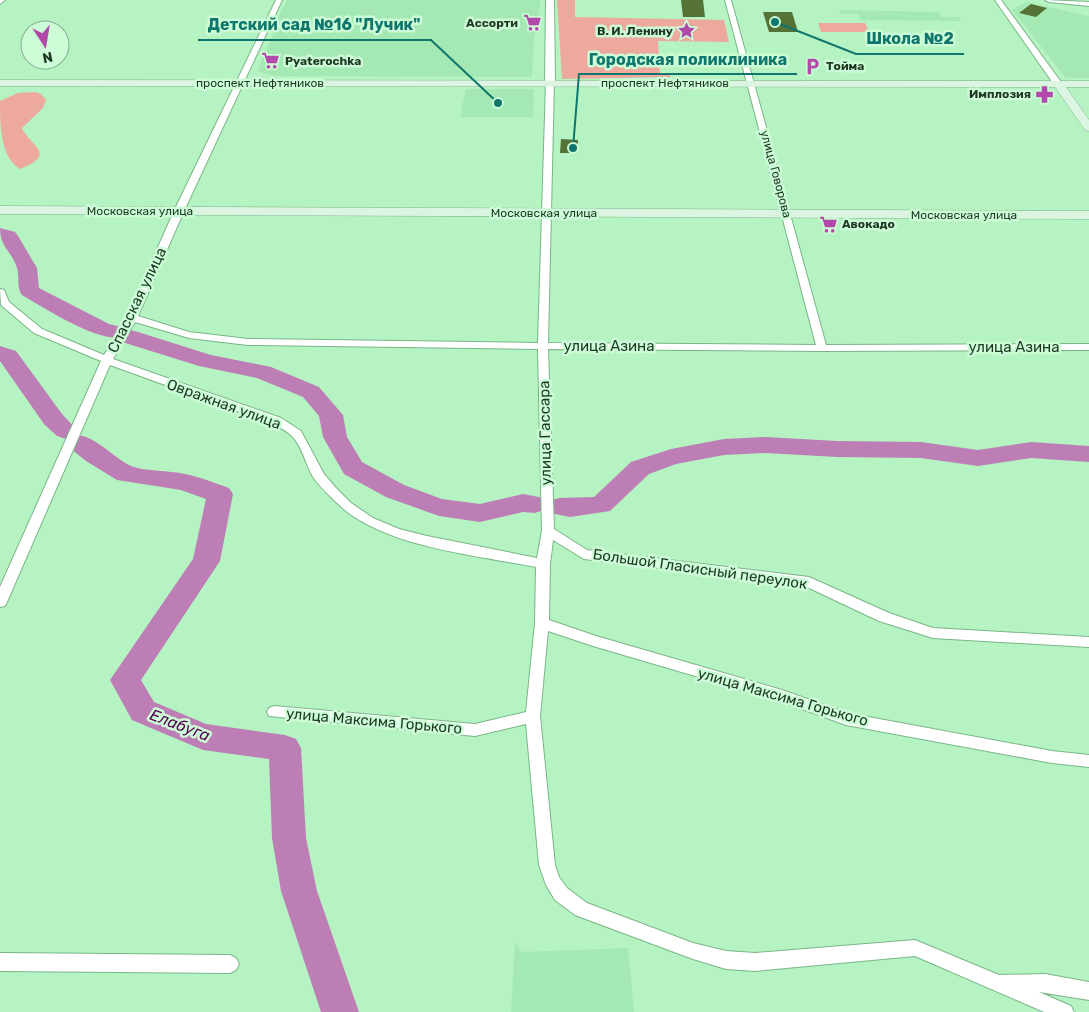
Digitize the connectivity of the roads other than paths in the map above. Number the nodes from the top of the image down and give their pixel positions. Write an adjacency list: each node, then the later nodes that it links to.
1 (279, 0): 9 (street, Спасская улица)
2 (550, 0): 7 (street, улица Гассара)
3 (728, 0): 10 (street, улица Говорова)
4 (998, 0): 11 (street)
5 (1049, 0): 6 (street)
6 (1089, 4)
7 (550, 82): 9 (main road, проспект Нефтяников); 10 (main road, проспект Нефтяников); 16 (street, улица Гассара)
8 (0, 83): 9 (main road, проспект Нефтяников)
9 (240, 83): 15 (street, Спасская улица)
10 (751, 83): 11 (main road, проспект Нефтяников); 17 (street, улица Говорова)
11 (1058, 84): 12 (main road, проспект Нефтяников); 13 (main road)
12 (1089, 84)
13 (1089, 128)
14 (2, 210): 15 (main road, Московская улица)
15 (179, 210): 16 (main road, Московская улица); 20 (street, Спасская улица)
16 (548, 213): 17 (main road, Московская улица); 21 (street, улица Гассара)
17 (787, 214): 18 (main road, Московская улица); 23 (street, улица Говорова)
18 (1089, 215)
19 (0, 292): 24 (street, Овражная улица)
20 (132, 317): 21 (street, улица Азина); 24 (street, Спасская улица)
21 (543, 346): 23 (street, улица Азина); 25 (street, улица Гассара)
22 (1089, 347): 23 (street, улица Азина)
23 (822, 348)
24 (107, 360): 26 (street, Овражная улица); 27 (street, Спасская улица)
25 (548, 531): 26 (street, улица Гассара); 29 (street, Большой Гласисный переулок)
26 (543, 564): 28 (street, улица Гассара)
27 (0, 602)
28 (542, 623): 31 (street, улица Гассара); 32 (street, улица Максима Горького)
29 (1089, 642)
30 (274, 712): 31 (street, улица Максима Горького)
31 (533, 716): 35 (street, улица Гассара)
32 (1089, 761)
33 (0, 962): 34 (street)
34 (230, 964)
35 (993, 983): 36 (street); 37 (street, улица Гассара)
36 (1089, 991)
37 (1064, 1012)

